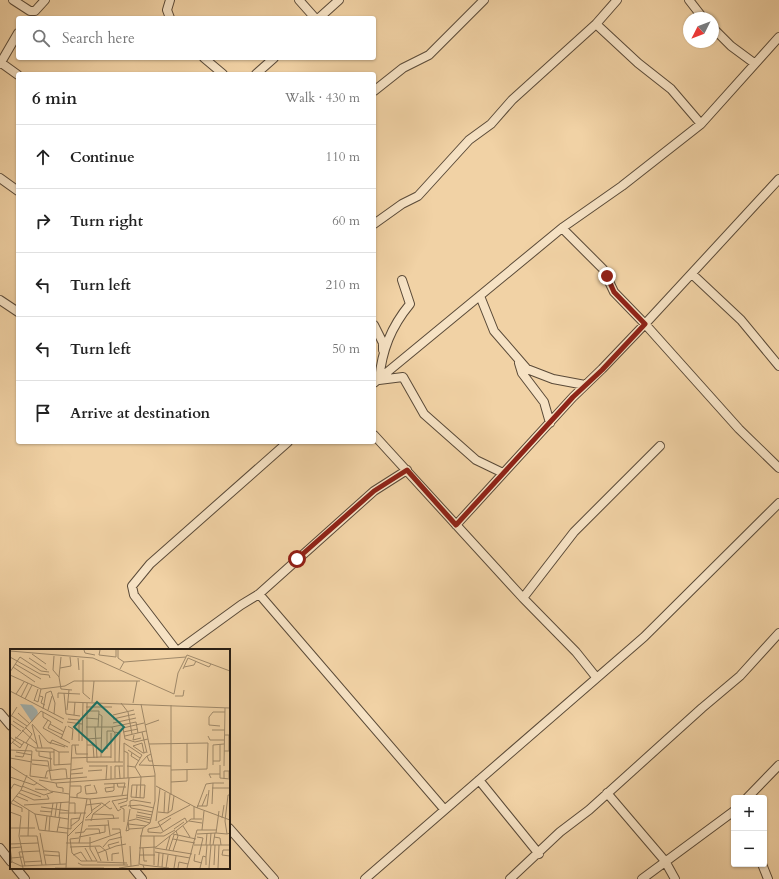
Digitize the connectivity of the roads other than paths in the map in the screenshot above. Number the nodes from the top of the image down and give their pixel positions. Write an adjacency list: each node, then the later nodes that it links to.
1 (13, 0): 10 (street)
2 (45, 0): 10 (street)
3 (170, 0): 11 (street)
4 (299, 0): 12 (street)
5 (339, 0): 13 (street)
6 (484, 0): 25 (street)
7 (616, 0): 14 (street)
8 (690, 0): 9 (street)
9 (699, 12)
10 (28, 15)
11 (169, 16)
12 (313, 16)
13 (321, 16)
14 (596, 24): 26 (street); 30 (street)
15 (719, 34): 21 (street)
16 (16, 35): 20 (street)
17 (779, 37): 21 (street)
18 (206, 60): 22 (street)
19 (272, 60): 23 (street)
20 (0, 63): 24 (street)
21 (754, 63): 26 (street)
22 (220, 72)
23 (258, 72)
24 (16, 74)
25 (376, 89)
26 (700, 124): 31 (street)
27 (0, 178): 29 (street)
28 (779, 179): 32 (street)
29 (16, 190)
30 (376, 223)
31 (562, 228): 34 (street); 37 (street)
32 (692, 274): 37 (street); 41 (street)
33 (402, 280): 39 (street)
34 (480, 296): 40 (street); 42 (street)
35 (0, 300): 36 (street)
36 (16, 311)
37 (645, 324): 43 (street); 48 (street)
38 (376, 329): 39 (street)
39 (383, 354): 42 (street)
40 (518, 360): 43 (street); 44 (street)
41 (779, 366)
42 (376, 381): 50 (street)
43 (585, 385): 44 (street)
44 (550, 423): 50 (street)
45 (376, 437): 49 (street)
46 (286, 444): 56 (street)
47 (660, 446): 54 (street)
48 (779, 468)
49 (407, 470): 52 (street); 53 (street)
50 (503, 473): 52 (street)
51 (779, 503): 58 (street)
52 (456, 525): 54 (street)
53 (259, 594): 57 (street); 65 (street)
54 (523, 598): 58 (street)
55 (779, 634): 63 (street)
56 (175, 649)
57 (180, 649)
58 (596, 677): 62 (street)
59 (0, 713): 60 (street)
60 (10, 725)
61 (779, 765): 64 (street)
62 (479, 780): 65 (street); 69 (street)
63 (607, 793): 69 (street); 71 (street)
64 (750, 795)
65 (444, 809): 78 (street)
66 (731, 813): 71 (street)
67 (230, 829): 77 (street)
68 (0, 848): 70 (street)
69 (539, 854): 79 (street)
70 (10, 861)
71 (665, 861): 80 (street); 81 (street)
72 (763, 867): 82 (street)
73 (17, 869): 75 (street)
74 (134, 869): 76 (street)
75 (25, 879)
76 (142, 879)
77 (274, 879)
78 (365, 879)
79 (510, 879)
80 (642, 879)
81 (676, 879)
82 (768, 879)

